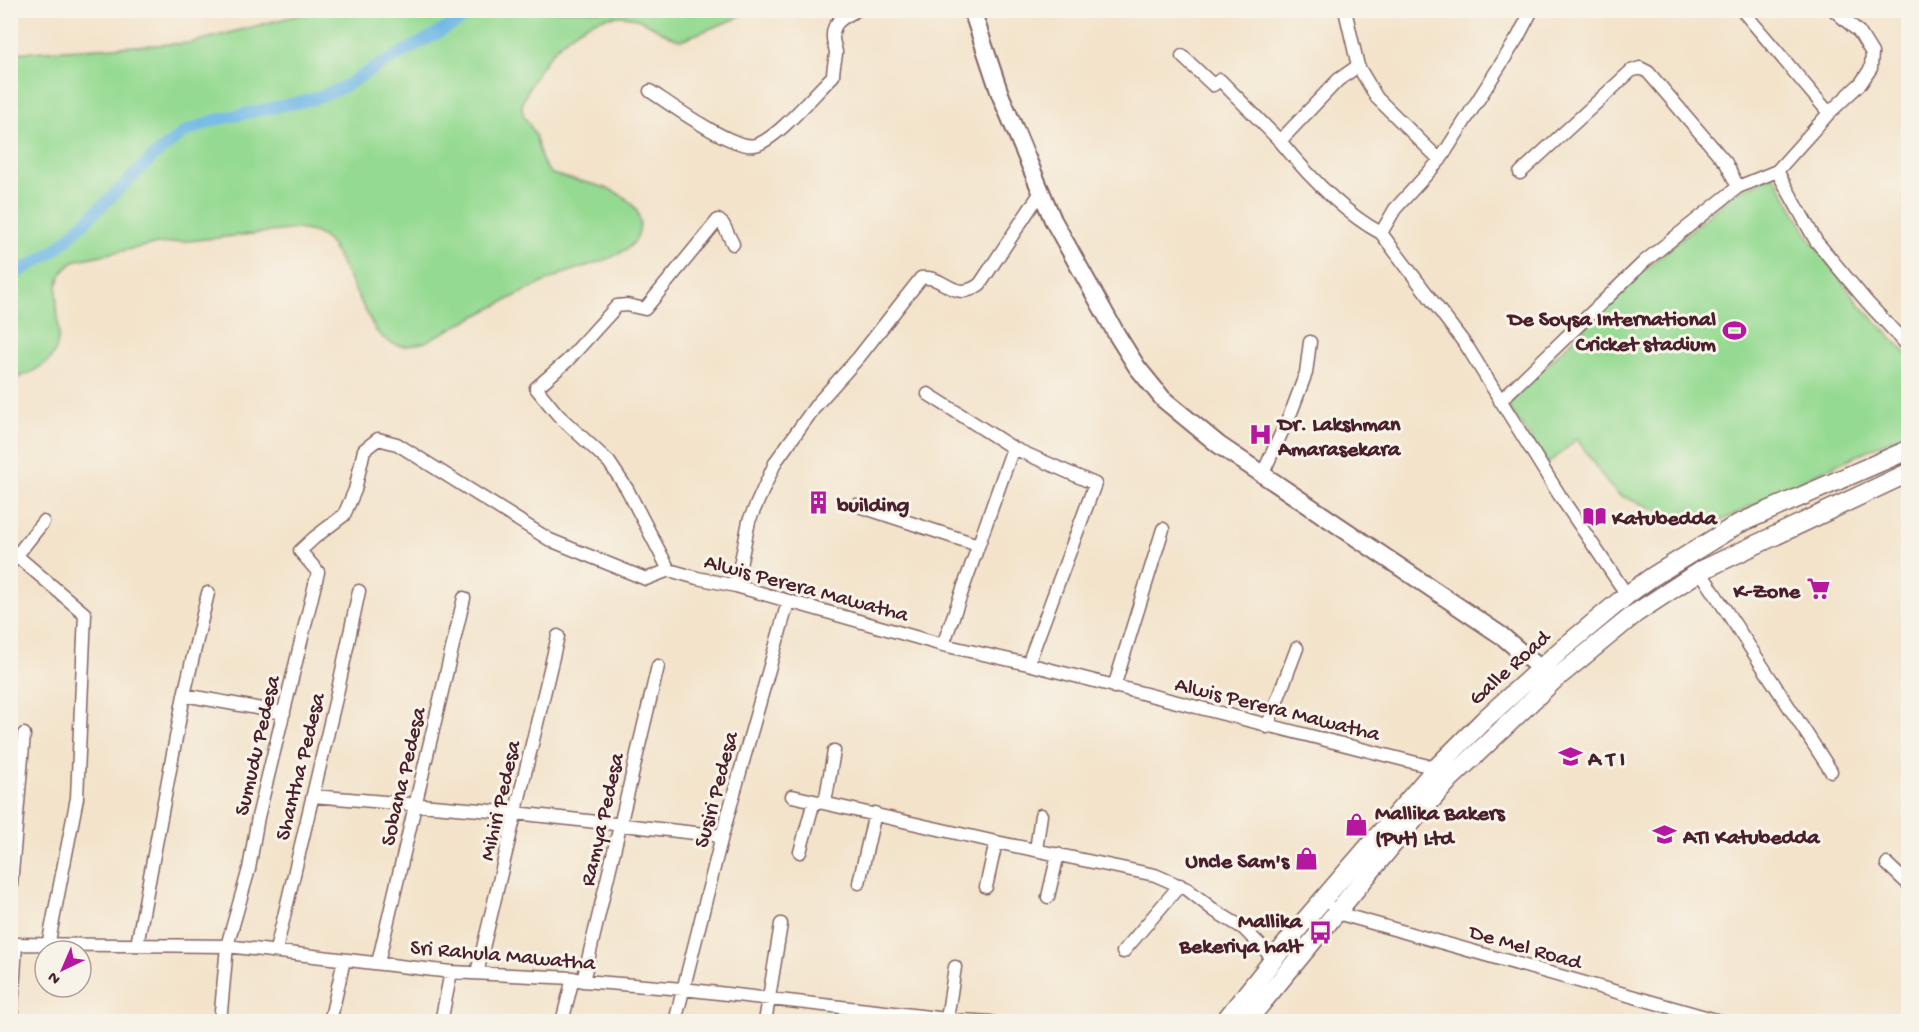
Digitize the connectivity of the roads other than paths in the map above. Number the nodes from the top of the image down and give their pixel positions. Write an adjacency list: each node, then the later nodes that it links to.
1 (857, 10): 9 (street)
2 (972, 10): 16 (main road)
3 (1345, 10): 8 (street)
4 (1532, 10): 12 (street)
5 (1742, 10): 10 (street)
6 (1833, 10): 10 (street)
7 (1182, 56): 11 (street)
8 (1358, 66): 11 (street); 12 (street)
9 (650, 92)
10 (1829, 113): 13 (street)
11 (1280, 141): 17 (street)
12 (1440, 160): 17 (street)
13 (1776, 171): 15 (street); 20 (street)
14 (1520, 173): 15 (street)
15 (1738, 187): 22 (street)
16 (1041, 192): 25 (main road); 34 (street)
17 (1381, 233): 22 (street)
18 (734, 244): 32 (street, Alwis Perera Mawatha)
19 (1310, 342): 25 (street)
20 (1908, 346)
21 (928, 394): 23 (street)
22 (1500, 401): 37 (street)
23 (1012, 448): 30 (street); 43 (street)
24 (1908, 450): 37 (highway, Galle Road)
25 (1263, 473): 45 (main road)
26 (1908, 473): 33 (highway, Galle Road)
27 (856, 505): 30 (street)
28 (43, 522): 31 (street)
29 (1163, 529): 47 (street)
30 (978, 545): 41 (street)
31 (14, 560): 78 (street)
32 (669, 570): 34 (street, Alwis Perera Mawatha); 49 (street, Sumudu Pedesa)
33 (1700, 571): 46 (highway, Galle Road); 54 (street)
34 (736, 586): 39 (street, Alwis Perera Mawatha)
35 (359, 591): 55 (street, Shantha Pedesa)
36 (208, 593): 48 (street)
37 (1627, 595): 45 (highway, Galle Road)
38 (464, 598): 58 (street, Sobana Pedesa)
39 (788, 602): 41 (street, Alwis Perera Mawatha); 63 (street, Susiri Pedesa)
40 (558, 636): 59 (street, Mihiri Pedesa)
41 (943, 645): 43 (street, Alwis Perera Mawatha)
42 (1297, 648): 50 (street)
43 (1028, 664): 47 (street, Alwis Perera Mawatha)
44 (658, 666): 62 (street, Ramya Pedesa)
45 (1540, 668): 46 (main road); 53 (highway, Galle Road)
46 (1553, 681): 76 (highway, Galle Road)
47 (1114, 687): 50 (street, Alwis Perera Mawatha)
48 (184, 695): 49 (street); 82 (street)
49 (284, 713): 83 (street, Sumudu Pedesa)
50 (1268, 727): 53 (street, Alwis Perera Mawatha)
51 (24, 734): 73 (street)
52 (834, 751): 57 (street)
53 (1436, 768): 75 (highway, Galle Road)
54 (1831, 771)
55 (313, 796): 58 (street); 84 (street, Shantha Pedesa)
56 (792, 796): 57 (street)
57 (819, 802): 60 (street); 66 (street)
58 (417, 805): 59 (street); 88 (street, Sobana Pedesa)
59 (516, 813): 62 (street); 91 (street, Mihiri Pedesa)
60 (875, 813): 64 (street); 69 (street)
61 (1041, 815): 65 (street)
62 (621, 825): 63 (street); 92 (street, Ramya Pedesa)
63 (722, 836): 93 (street, Susiri Pedesa)
64 (996, 842): 65 (street); 72 (street)
65 (1036, 849): 67 (street)
66 (800, 852)
67 (1059, 854): 71 (street); 74 (street)
68 (1887, 864): 70 (street)
69 (859, 883)
70 (1908, 884)
71 (1180, 885): 85 (street); 86 (street)
72 (986, 887)
73 (10, 896)
74 (1048, 897)
75 (1324, 900): 76 (street, De Mel Road); 86 (highway, Galle Road)
76 (1338, 913): 106 (highway, Galle Road); 107 (street, De Mel Road)
77 (781, 924): 94 (street)
78 (49, 939)
79 (13, 944): 80 (street, Sri Rahula Mawatha); 97 (street)
80 (33, 945)
81 (93, 945): 82 (street, Sri Rahula Mawatha)
82 (137, 945): 83 (street, Sri Rahula Mawatha)
83 (227, 946): 84 (street, Sri Rahula Mawatha); 98 (street, Sumudu Pedesa)
84 (276, 950): 87 (street, Sri Rahula Mawatha)
85 (1123, 952)
86 (1274, 959): 105 (highway, Galle Road)
87 (344, 960): 88 (street, Sri Rahula Mawatha); 99 (street)
88 (378, 963): 90 (street, Sri Rahula Mawatha)
89 (955, 967): 96 (street)
90 (450, 972): 91 (street, Sri Rahula Mawatha); 100 (street)
91 (477, 973): 92 (street, Sri Rahula Mawatha)
92 (578, 979): 93 (street, Sri Rahula Mawatha); 101 (street, Ramya Pedesa)
93 (683, 989): 94 (street, Sri Rahula Mawatha); 102 (street, Susiri Pedesa)
94 (769, 999): 95 (street, Sri Rahula Mawatha); 103 (street)
95 (888, 1017): 96 (street, Sri Rahula Mawatha)
96 (947, 1019): 104 (street, Sri Rahula Mawatha)
97 (11, 1022)
98 (220, 1022)
99 (330, 1022)
100 (441, 1022)
101 (561, 1022)
102 (675, 1022)
103 (765, 1022)
104 (991, 1022)
105 (1224, 1022)
106 (1246, 1022)
107 (1723, 1022)

